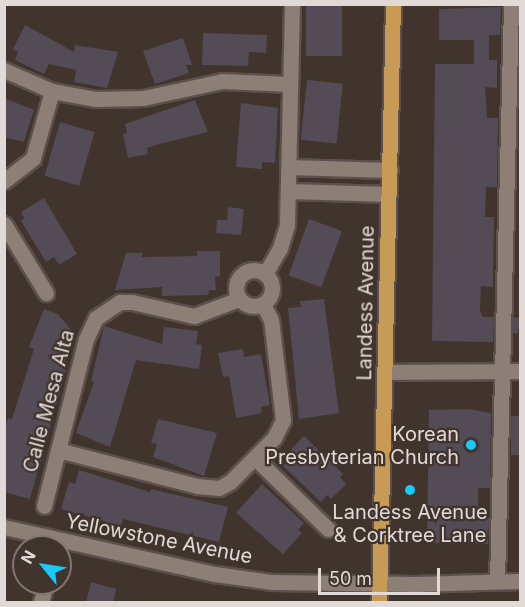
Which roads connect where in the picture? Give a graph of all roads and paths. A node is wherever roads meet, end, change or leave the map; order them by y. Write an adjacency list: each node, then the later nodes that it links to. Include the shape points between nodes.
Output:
1 (292, 4): 5 (street)
2 (393, 4): 8 (main road, Landess Avenue)
3 (511, 4): 18 (street)
4 (4, 70): 6 (street)
5 (290, 84): 6 (street, via 215,82 116,100); 7 (street)
6 (52, 91): 9 (street, via 33,158)
7 (289, 167): 8 (street); 10 (street)
8 (390, 170): 11 (main road, Landess Avenue)
9 (4, 181)
10 (289, 191): 11 (street); 13 (street, via 284,237)
11 (389, 194): 17 (main road, Landess Avenue)
12 (4, 224): 14 (street)
13 (265, 274): 15 (street, via 258,270 241,275 236,291); 16 (street, via 272,290)
14 (46, 293)
15 (239, 299): 16 (street, via 250,306); 20 (street, Calle Mesa Alta, via 194,316 132,302 106,308 86,339)
16 (263, 304): 21 (street, via 272,320 284,420)
17 (386, 372): 18 (street); 29 (main road, Landess Avenue)
18 (501, 372): 19 (street); 27 (street)
19 (520, 372)
20 (58, 450): 21 (street, via 209,488 230,482); 22 (street, Calle Mesa Alta)
21 (255, 458): 24 (street)
22 (44, 506)
23 (4, 527): 25 (street, Yellowstone Avenue)
24 (328, 529)
25 (28, 535)
26 (72, 547): 29 (street, Yellowstone Avenue, via 272,582)
27 (497, 581): 28 (street, Yellowstone Avenue); 29 (street, Yellowstone Avenue)
28 (520, 581)
29 (379, 584): 30 (main road, Landess Avenue)
30 (379, 603)

